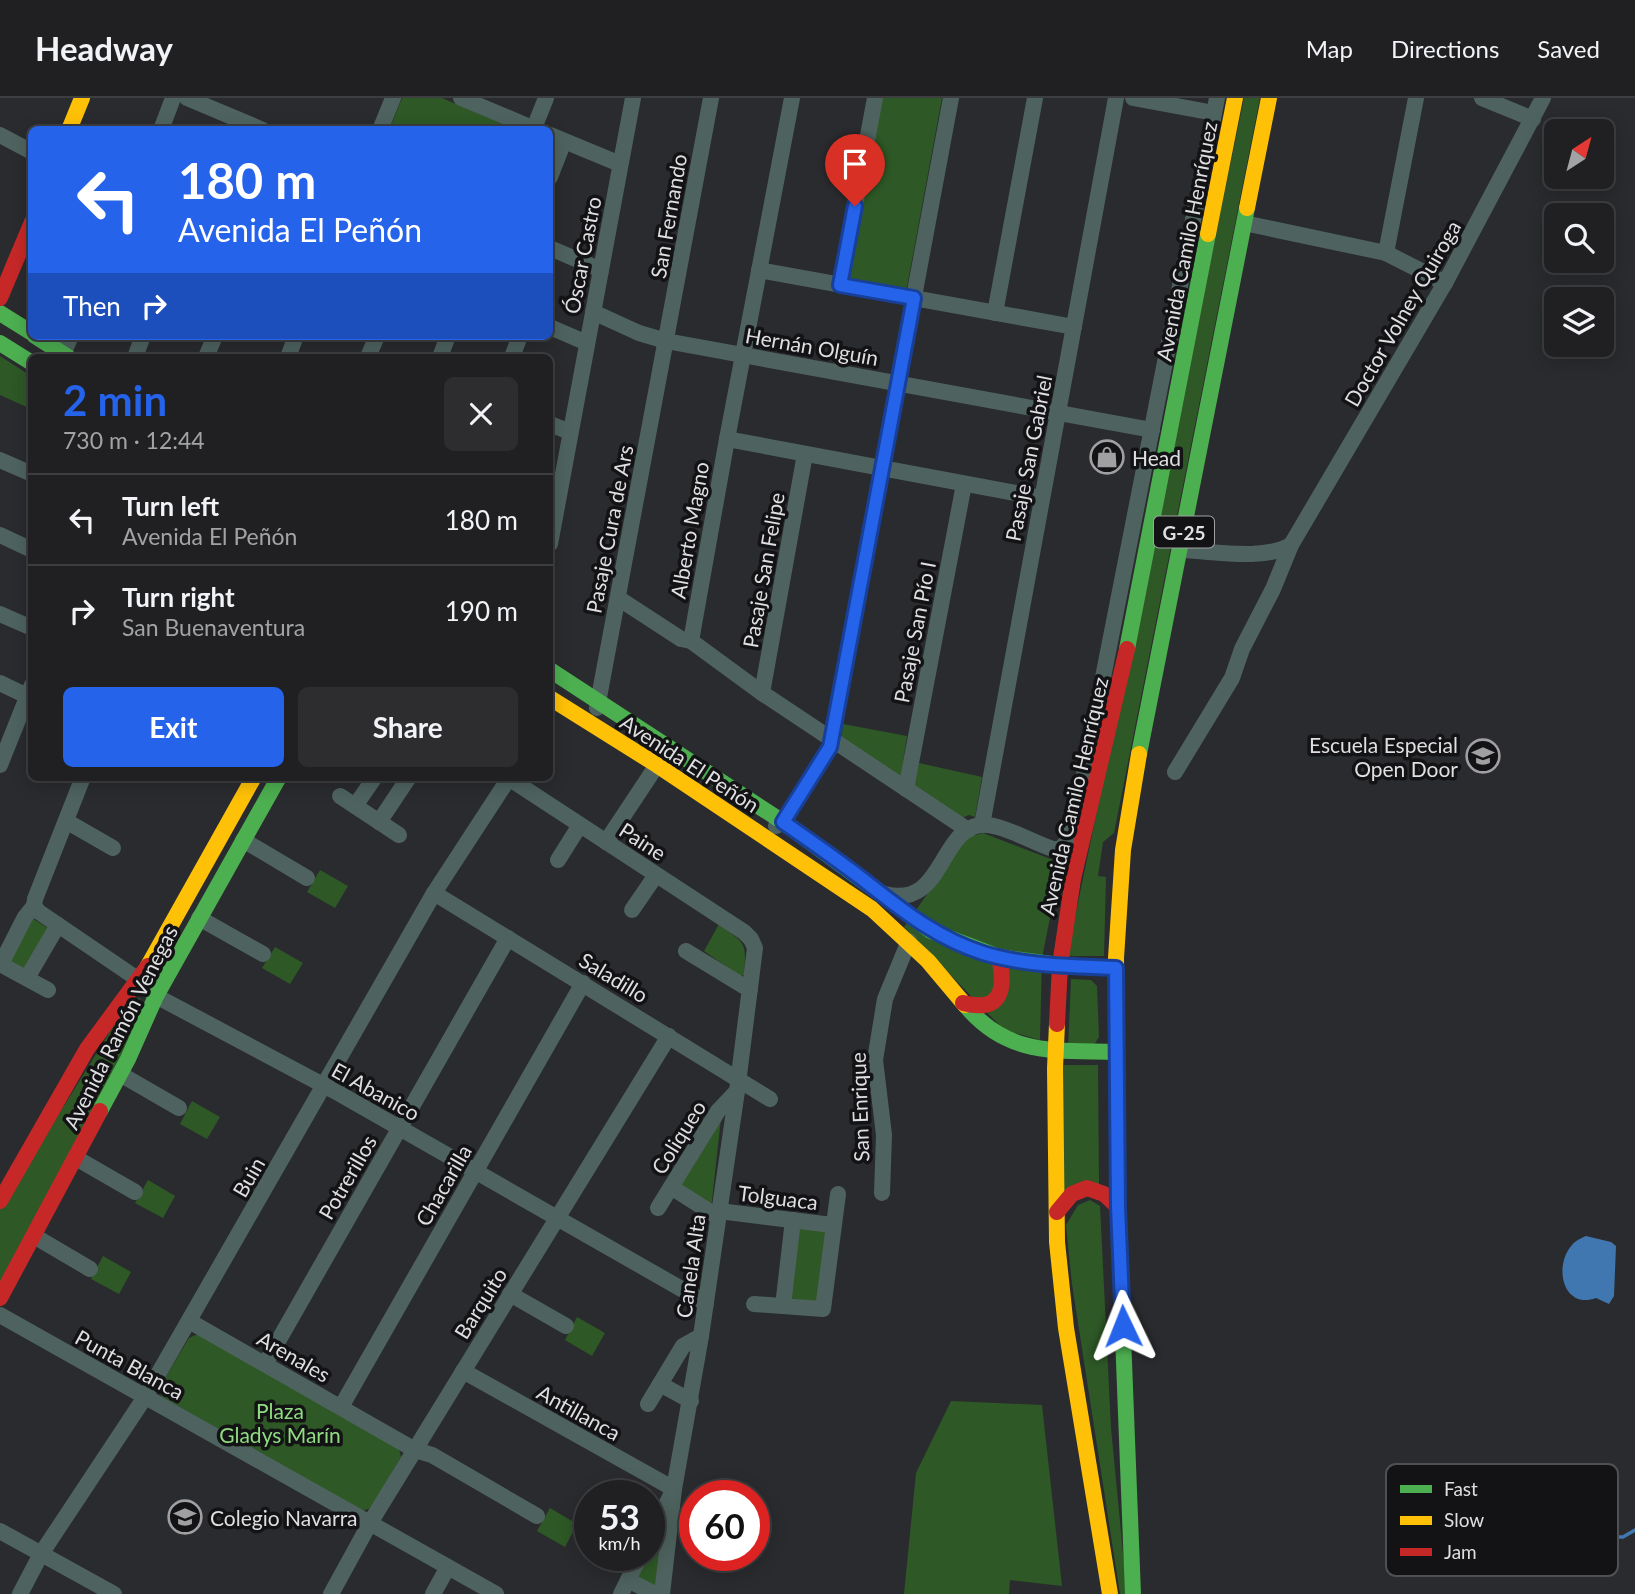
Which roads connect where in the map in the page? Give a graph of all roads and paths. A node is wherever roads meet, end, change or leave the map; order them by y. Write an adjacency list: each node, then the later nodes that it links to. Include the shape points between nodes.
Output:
1 (82, 98): 22 (main road)
2 (173, 98): 23 (street)
3 (187, 98): 24 (street)
4 (391, 98): 25 (street)
5 (546, 98): 27 (street)
6 (632, 98): 31 (street, Óscar Castro)
7 (711, 98): 49 (street, San Fernando)
8 (792, 98): 37 (street, Alberto Magno)
9 (875, 98): 39 (street)
10 (951, 98): 41 (street)
11 (1035, 98): 44 (street)
12 (1116, 98): 45 (street, Pasaje San Gabriel)
13 (1133, 98): 20 (street)
14 (1235, 98): 124 (main road, Avenida Camilo Henríquez / G-25, via 1126,656 1073,879)
15 (1269, 98): 32 (main road, G-25)
16 (1416, 98): 35 (street)
17 (1482, 98): 21 (street)
18 (1544, 98): 21 (street, Doctor Volney Quiroga)
19 (469, 100): 26 (street)
20 (1216, 106): 58 (street, Avenida Camilo Henríquez)
21 (1533, 119): 38 (street, Doctor Volney Quiroga)
22 (71, 126)
23 (162, 126)
24 (254, 126)
25 (381, 126)
26 (530, 126)
27 (546, 126)
28 (0, 135): 30 (street)
29 (553, 136): 31 (street)
30 (28, 150)
31 (620, 164): 36 (street, Óscar Castro)
32 (1244, 223): 35 (street); 71 (main road, G-25)
33 (28, 232): 40 (main road)
34 (553, 249): 36 (street)
35 (1386, 253): 38 (street)
36 (601, 270): 42 (street, Óscar Castro)
37 (759, 270): 39 (street); 53 (street, Alberto Magno)
38 (1445, 283): 69 (street, Doctor Volney Quiroga)
39 (840, 285): 41 (street)
40 (0, 298)
41 (914, 298): 44 (street); 55 (street)
42 (593, 312): 49 (street, Hernán Olguín); 51 (street, Óscar Castro)
43 (0, 313): 47 (main road)
44 (995, 313): 45 (street)
45 (1074, 327): 56 (street, Pasaje San Gabriel)
46 (553, 328): 51 (street)
47 (28, 332)
48 (41, 340): 52 (main road)
49 (666, 341): 53 (street, Hernán Olguín); 72 (street, Pasaje Cura de Ars)
50 (0, 343): 54 (main road)
51 (587, 343): 59 (street, Óscar Castro)
52 (63, 354)
53 (743, 355): 55 (street, Hernán Olguín); 60 (street, Alberto Magno)
54 (28, 360)
55 (899, 384): 56 (street, Hernán Olguín); 63 (street)
56 (1058, 413): 58 (street, Hernán Olguín); 66 (street, Pasaje San Gabriel)
57 (553, 429): 59 (street)
58 (1152, 430): 102 (street, Avenida Camilo Henríquez, via 1067,839 1060,849 1053,849 1003,830)
59 (570, 432): 67 (street, Óscar Castro)
60 (727, 439): 61 (street); 75 (street, Alberto Magno)
61 (805, 454): 63 (street); 79 (street, Pasaje San Felipe)
62 (0, 460): 64 (street)
63 (883, 469): 65 (street); 84 (street)
64 (28, 472)
65 (964, 484): 66 (street); 95 (street, Pasaje San Pío I)
66 (1042, 498): 102 (street, Pasaje San Gabriel)
67 (553, 527)
68 (0, 536): 70 (street)
69 (1291, 545): 71 (street, via 1254,554); 87 (street, Doctor Volney Quiroga, via 1232,678)
70 (28, 548)
71 (1181, 550): 125 (main road, G-25, via 1127,818)
72 (618, 597): 75 (street); 82 (street, Pasaje Cura de Ars)
73 (0, 614): 74 (street)
74 (28, 626)
75 (691, 641): 79 (street)
76 (553, 672): 82 (main road, Avenida El Peñón)
77 (0, 683): 78 (street)
78 (28, 691)
79 (762, 693): 84 (street)
80 (28, 694): 85 (street)
81 (553, 700): 83 (main road, Avenida El Peñón)
82 (598, 700): 83 (street, Pasaje Cura de Ars); 100 (main road, Avenida El Peñón)
83 (593, 725): 86 (main road, Avenida El Peñón)
84 (832, 740): 95 (street); 100 (street)
85 (1, 762)
86 (657, 765): 103 (main road, Avenida El Peñón); 106 (street)
87 (1175, 772)
88 (81, 781): 98 (street)
89 (252, 781): 127 (main road, Avenida Ramón Venegas)
90 (277, 781): 105 (main road, Avenida Ramón Venegas)
91 (372, 781): 97 (street)
92 (406, 781): 99 (street)
93 (506, 781): 111 (street, Buin)
94 (513, 781): 101 (street, Paine)
95 (906, 789): 102 (street)
96 (340, 796): 97 (street)
97 (355, 806): 99 (street)
98 (66, 821): 107 (street); 113 (street)
99 (379, 822): 104 (street)
100 (783, 822): 103 (street, via 770,828); 112 (main road, Avenida El Peñón)
101 (580, 825): 106 (street, Paine); 108 (street)
102 (975, 827): 112 (street, via 918,892 901,897)
103 (751, 828): 118 (main road, Avenida El Peñón, via 852,895)
104 (399, 835)
105 (243, 840): 110 (street); 115 (main road, Avenida Ramón Venegas)
106 (606, 842): 109 (street, Paine)
107 (113, 848)
108 (558, 860)
109 (656, 874): 114 (street); 119 (street, Paine)
110 (307, 878)
111 (434, 893): 117 (street, Saladillo); 138 (street, Buin)
112 (880, 893): 122 (main road, Avenida El Peñón, via 931,931)
113 (34, 906): 116 (street, El Abanico); 123 (street)
114 (632, 910)
115 (199, 918): 121 (street); 131 (main road, Avenida Ramón Venegas)
116 (58, 925): 126 (street); 127 (street, El Abanico)
117 (508, 938): 128 (street, Saladillo); 141 (street, Potrerillos)
118 (909, 941): 132 (main road, Avenida El Peñón); 146 (street, San Enrique, via 885,999 875,1060 884,1135)
119 (754, 943): 130 (street, Canela Alta)
120 (686, 951): 130 (street)
121 (263, 954)
122 (999, 957): 124 (main road, Avenida El Peñón); 132 (main road, via 1003,985 998,997 985,1006)
123 (0, 964): 126 (street)
124 (1060, 965): 125 (main road, Avenida El Peñón); 134 (main road, Avenida Camilo Henríquez / G-25)
125 (1116, 968): 135 (main road, G-25)
126 (27, 978): 129 (street)
127 (139, 980): 131 (street, El Abanico); 148 (main road, Avenida Ramón Venegas, via 74,1070)
128 (583, 983): 133 (street, Saladillo); 143 (street, Chacarilla)
129 (48, 990)
130 (750, 990): 137 (street, Canela Alta)
131 (156, 996): 136 (main road, Avenida Ramón Venegas); 138 (street, El Abanico)
132 (963, 1003): 134 (main road, Avenida El Peñón, via 1001,1037)
133 (669, 1036): 137 (street, Saladillo); 153 (street, Barquito)
134 (1055, 1052): 135 (main road, Avenida El Peñón); 151 (main road, Avenida Camilo Henríquez / G-25)
135 (1116, 1052): 149 (main road, G-25)
136 (120, 1074): 140 (street); 142 (main road, Avenida Ramón Venegas)
137 (738, 1084): 139 (street, Saladillo); 144 (street, Coliqueo); 152 (street, Canela Alta)
138 (324, 1086): 141 (street, El Abanico); 164 (street, Buin)
139 (770, 1099)
140 (180, 1108)
141 (400, 1128): 143 (street, El Abanico); 167 (street, Potrerillos)
142 (76, 1158): 145 (street); 156 (main road, Avenida Ramón Venegas)
143 (475, 1171): 153 (street, El Abanico); 173 (street, Chacarilla)
144 (671, 1187): 150 (street, Coliqueo); 152 (street)
145 (135, 1192)
146 (882, 1193)
147 (838, 1194): 155 (street)
148 (0, 1201)
149 (1118, 1207): 151 (main road, via 1104,1194 1087,1188 1072,1194); 192 (main road, G-25)
150 (658, 1208)
151 (1056, 1212): 191 (main road, Avenida Camilo Henríquez / G-25, via 1066,1328)
152 (719, 1214): 154 (street, Tolguaca); 160 (street, Canela Alta)
153 (557, 1218): 158 (street, Barquito); 160 (street, El Abanico)
154 (793, 1220): 155 (street, Tolguaca); 162 (street)
155 (832, 1225): 162 (street, via 823,1309)
156 (34, 1236): 157 (street); 159 (main road, Avenida Ramón Venegas)
157 (90, 1269)
158 (510, 1294): 165 (street); 168 (street, Barquito)
159 (0, 1298)
160 (706, 1303): 166 (street, Canela Alta)
161 (754, 1304): 162 (street)
162 (783, 1306)
163 (0, 1315): 170 (street, Punta Blanca)
164 (189, 1321): 167 (street, Arenales); 170 (street, Buin)
165 (566, 1326)
166 (701, 1336): 169 (street, via 683,1346); 171 (street, Canela Alta)
167 (265, 1364): 173 (street, Arenales)
168 (463, 1371): 174 (street, Barquito); 175 (street, Antillanca)
169 (660, 1384): 171 (street); 172 (street)
170 (145, 1397): 178 (street, Punta Blanca); 180 (street, Buin)
171 (691, 1401): 175 (street, Canela Alta)
172 (648, 1404)
173 (341, 1407): 174 (street, Arenales)
174 (415, 1450): 177 (street, Arenales, via 432,1455); 178 (street, Barquito)
175 (674, 1489): 176 (street); 190 (street, Canela Alta)
176 (665, 1507)
177 (537, 1516)
178 (370, 1523): 181 (street, Punta Blanca); 186 (street, Barquito)
179 (0, 1531): 180 (street)
180 (41, 1554): 184 (street, Buin); 185 (street)
181 (449, 1567): 187 (street); 188 (street, Punta Blanca)
182 (632, 1571): 183 (street)
183 (624, 1587): 189 (street)
184 (20, 1594)
185 (114, 1594)
186 (331, 1594)
187 (433, 1594)
188 (496, 1594)
189 (655, 1594)
190 (662, 1594)
191 (1111, 1594)
192 (1133, 1594)

